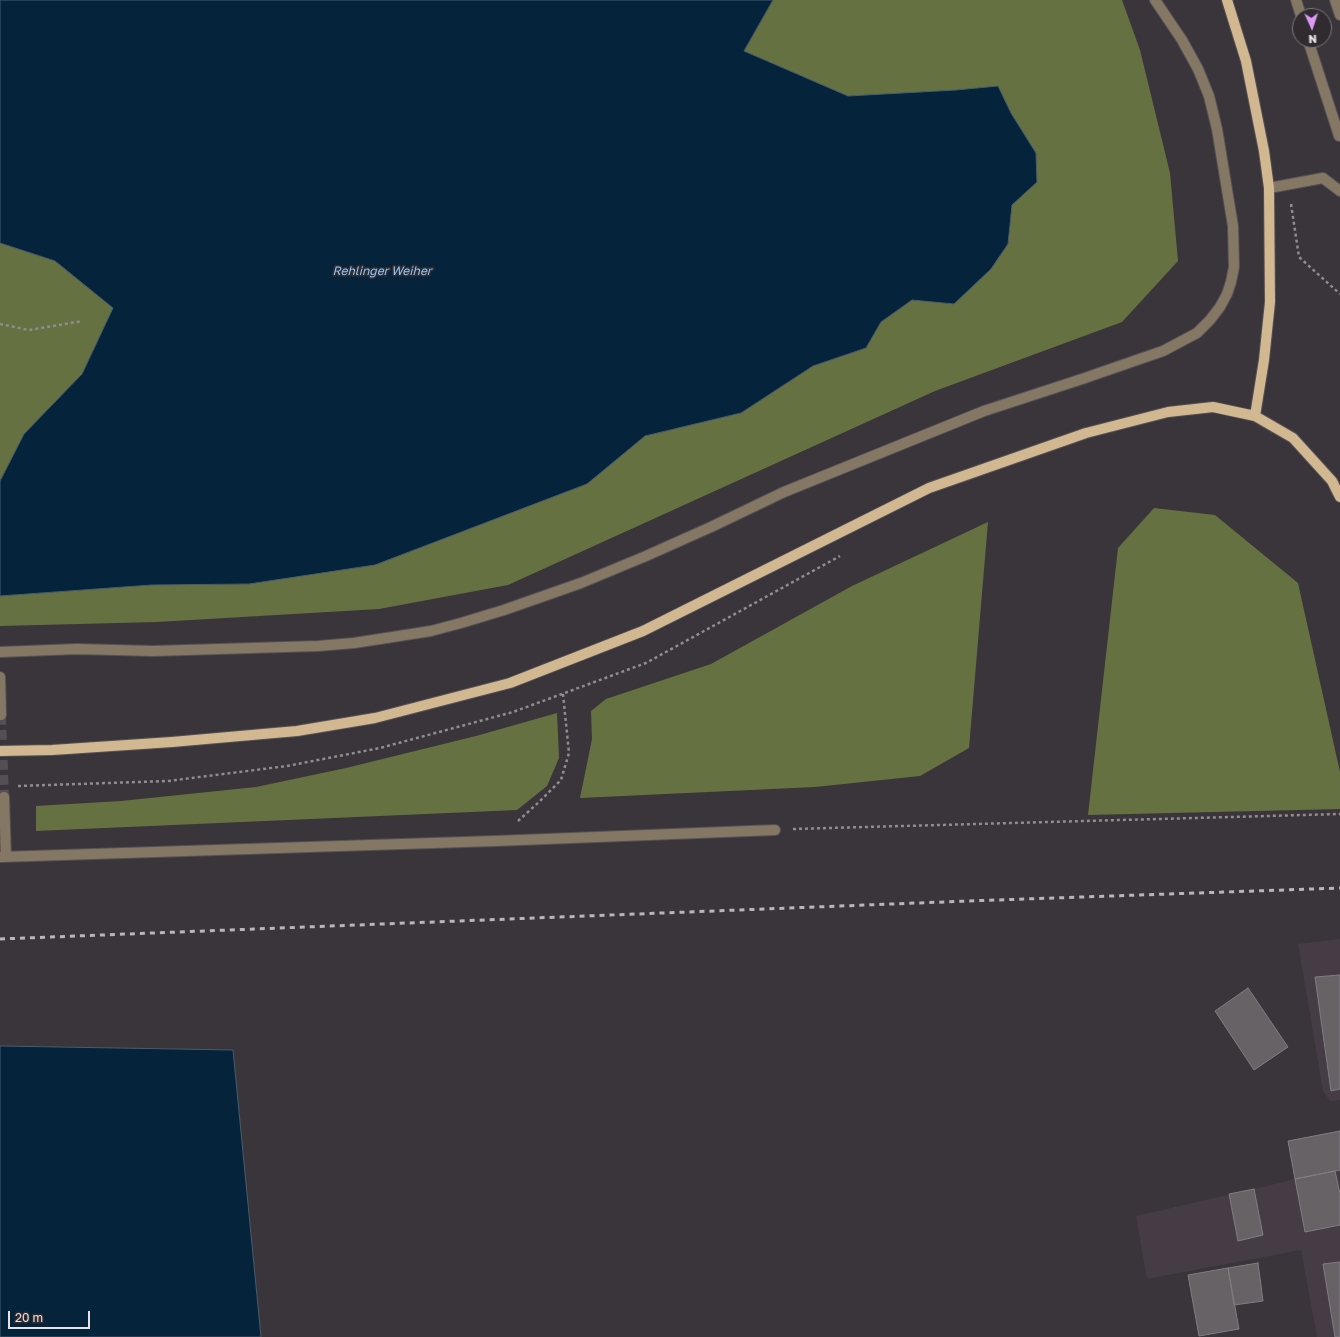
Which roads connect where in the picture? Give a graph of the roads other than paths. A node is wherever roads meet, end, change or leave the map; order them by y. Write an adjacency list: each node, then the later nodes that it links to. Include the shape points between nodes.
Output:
1 (1155, 0): 11 (street, via 1182,40 1209,96 1219,136 1233,226 1234,267 1229,288 1220,307 1197,332 1162,351 984,411 784,492 711,527 581,583 461,623 391,638 318,646)
2 (1227, 0): 7 (main road, via 1246,61)
3 (1335, 0): 4 (street)
4 (1340, 16)
5 (1311, 48): 6 (street)
6 (1340, 135)
7 (1269, 188): 8 (street, via 1323,178); 9 (main road, via 1270,302)
8 (1340, 191)
9 (1255, 416): 10 (main road, via 1292,438 1332,481); 14 (main road, via 1213,407 1168,412 1086,433 929,488 643,631 510,683 376,718 297,731 172,742)
10 (1340, 497)
11 (0, 652)
12 (0, 676): 13 (street)
13 (1, 715)
14 (0, 751)
15 (4, 797): 17 (street)
16 (775, 830): 17 (street)
17 (3, 857)

